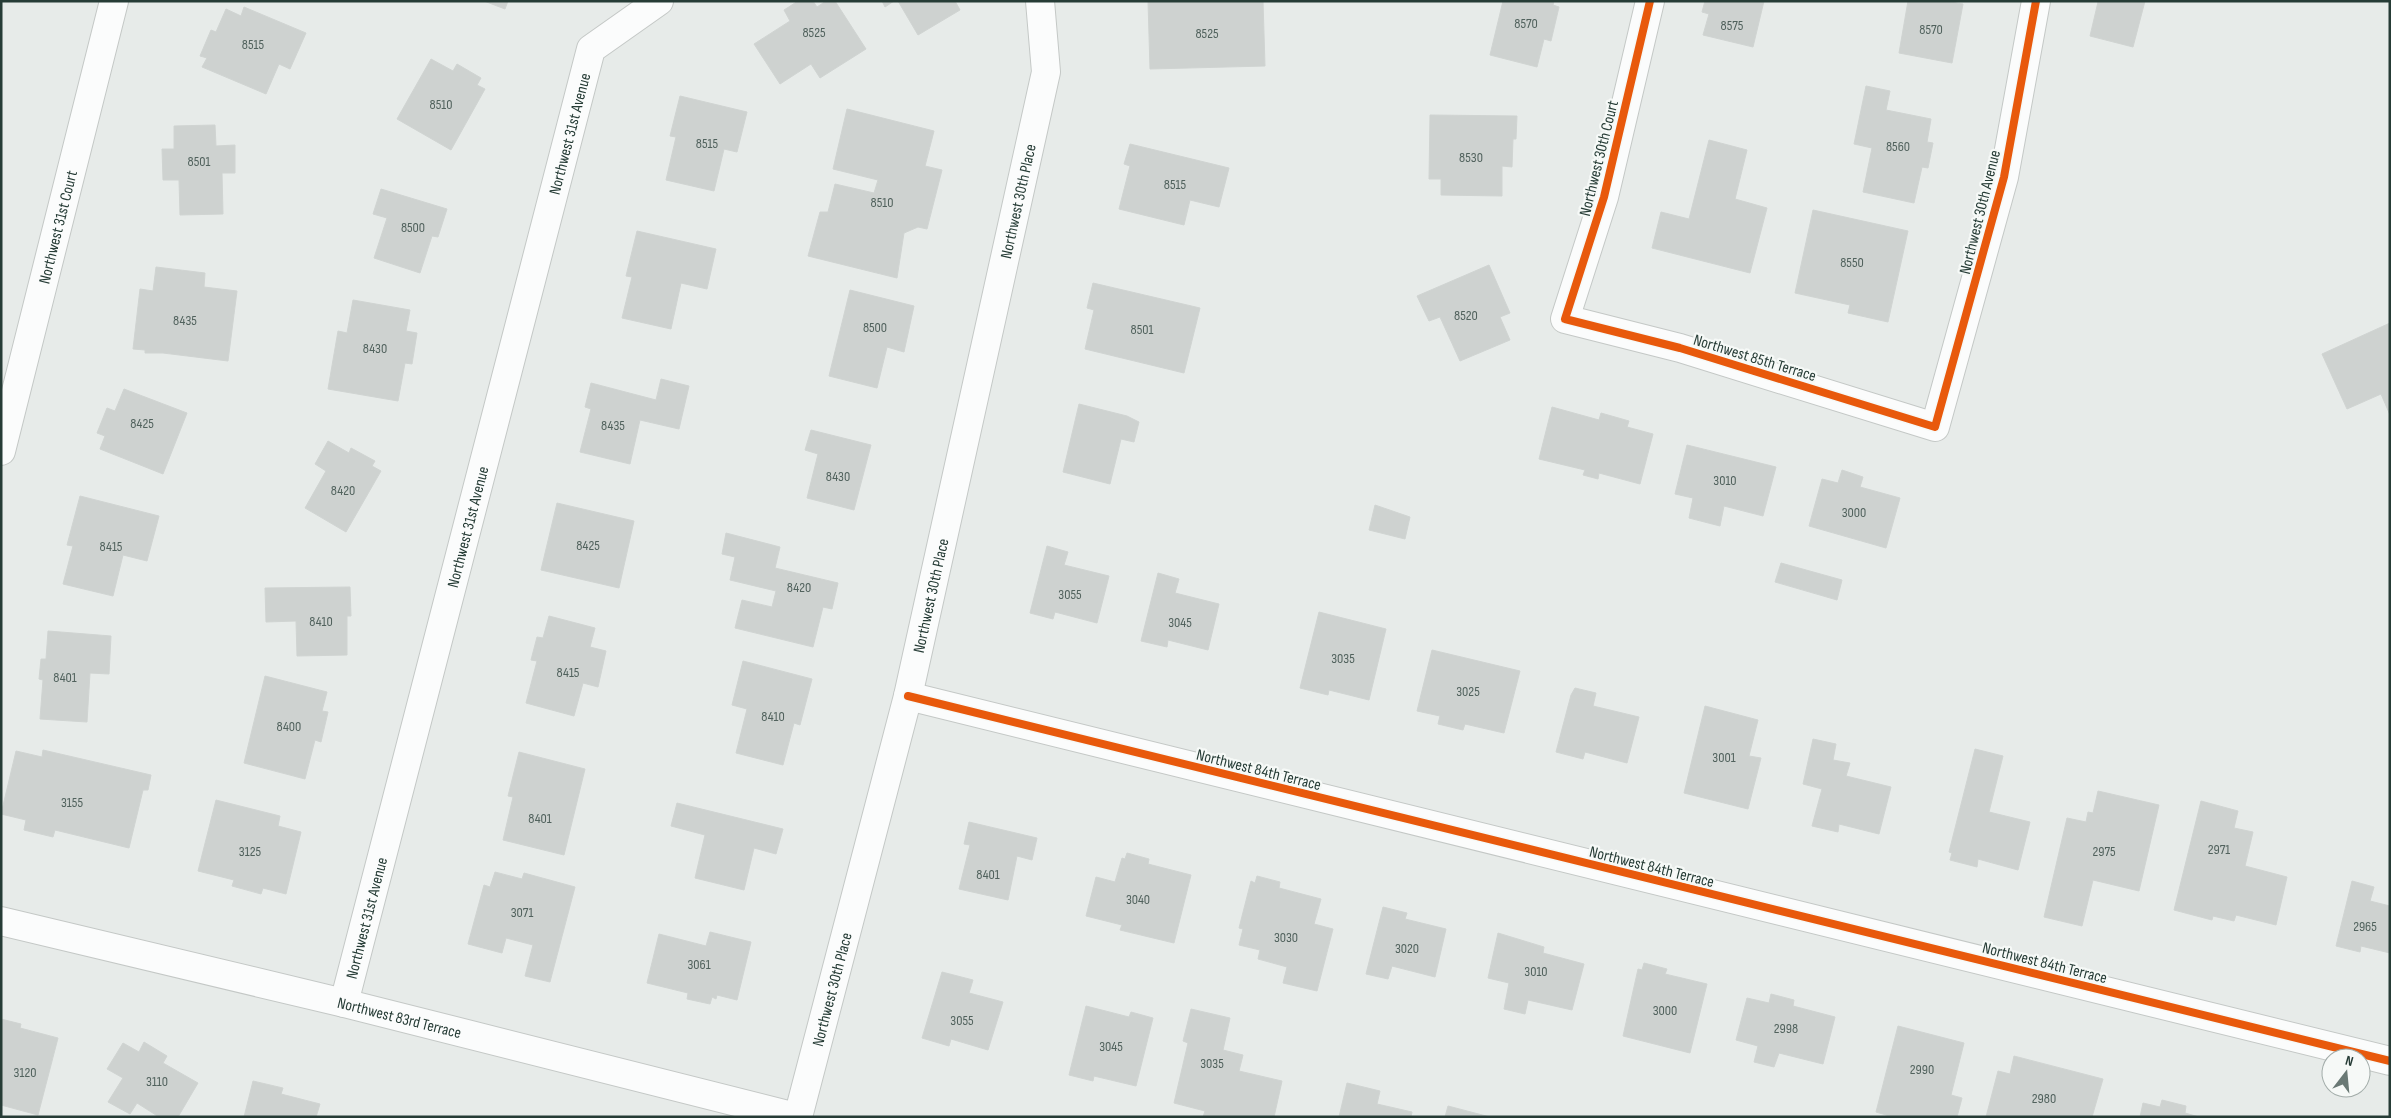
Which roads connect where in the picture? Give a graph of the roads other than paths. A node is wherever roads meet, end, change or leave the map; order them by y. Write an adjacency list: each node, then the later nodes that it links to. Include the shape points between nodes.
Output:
1 (114, 1): 8 (street, Northwest 31st Court)
2 (659, 1): 11 (street, Northwest 31st Avenue, via 591,49)
3 (1040, 1): 9 (street, Northwest 30th Place, via 1046,72)
4 (1650, 1): 6 (street, Northwest 30th Court, via 1604,197)
5 (2036, 1): 7 (street, Northwest 30th Avenue, via 2004,177)
6 (1565, 319): 7 (street, Northwest 85th Terrace, via 1680,348)
7 (1935, 427)
8 (1, 451)
9 (908, 696): 12 (street, Northwest 84th Terrace); 13 (street, Northwest 30th Place)
10 (1, 921): 11 (street, Northwest 83rd Terrace)
11 (344, 1004): 13 (street, Northwest 83rd Terrace)
12 (2390, 1062)
13 (797, 1117)

